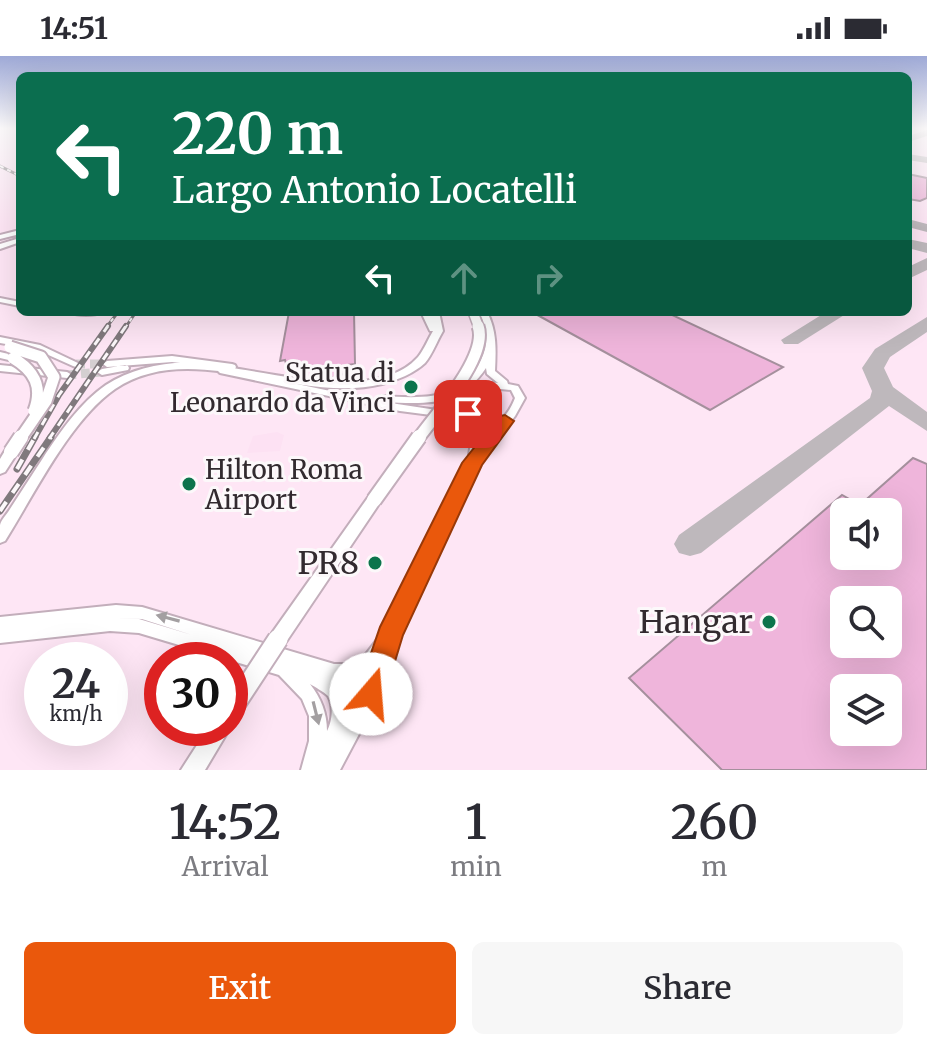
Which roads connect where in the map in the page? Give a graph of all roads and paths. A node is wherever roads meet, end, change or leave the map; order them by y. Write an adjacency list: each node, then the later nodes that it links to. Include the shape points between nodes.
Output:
1 (427, 316): 6 (street, via 433,328)
2 (435, 316): 6 (main road, via 438,331)
3 (474, 316): 32 (main road, bridge, via 481,338 473,363)
4 (485, 316): 9 (street, via 492,345)
5 (2, 347): 7 (street, via 37,347); 20 (main road, bridge, via 26,366 39,389 38,402)
6 (427, 353): 16 (main road, via 410,368 380,381)
7 (76, 364)
8 (213, 364): 12 (street, via 165,360); 14 (street); 16 (street)
9 (489, 364): 15 (street, via 492,375); 16 (street, via 467,389 440,399 380,399)
10 (177, 366): 14 (main road); 16 (street); 21 (main road, via 142,374 96,397)
11 (0, 368): 13 (street)
12 (104, 368)
13 (67, 375)
14 (259, 375): 16 (main road)
15 (509, 385): 17 (street, via 495,384 477,393 468,410); 18 (street, via 520,398)
16 (322, 388): 17 (street)
17 (473, 421): 18 (street, via 493,426); 19 (street, via 478,436)
18 (505, 421): 19 (street)
19 (473, 463): 26 (street)
20 (0, 469)
21 (36, 483): 22 (main road); 23 (main road)
22 (0, 537)
23 (0, 550)
24 (91, 620): 25 (street); 27 (street); 28 (street)
25 (0, 623)
26 (389, 635): 30 (street, via 371,662); 31 (street)
27 (0, 636)
28 (202, 636): 29 (street); 30 (street, via 334,671)
29 (281, 668): 33 (street, via 316,678); 37 (street, one-way to 37, via 311,695 318,713 319,745)
30 (353, 671): 31 (street, via 367,674); 33 (street, via 339,680)
31 (373, 684): 34 (street)
32 (248, 685)
33 (337, 698): 34 (street, via 351,708); 38 (street, via 340,722)
34 (364, 703): 39 (street)
35 (208, 746): 36 (main road)
36 (192, 770)
37 (310, 770)
38 (319, 770)
39 (330, 770)

